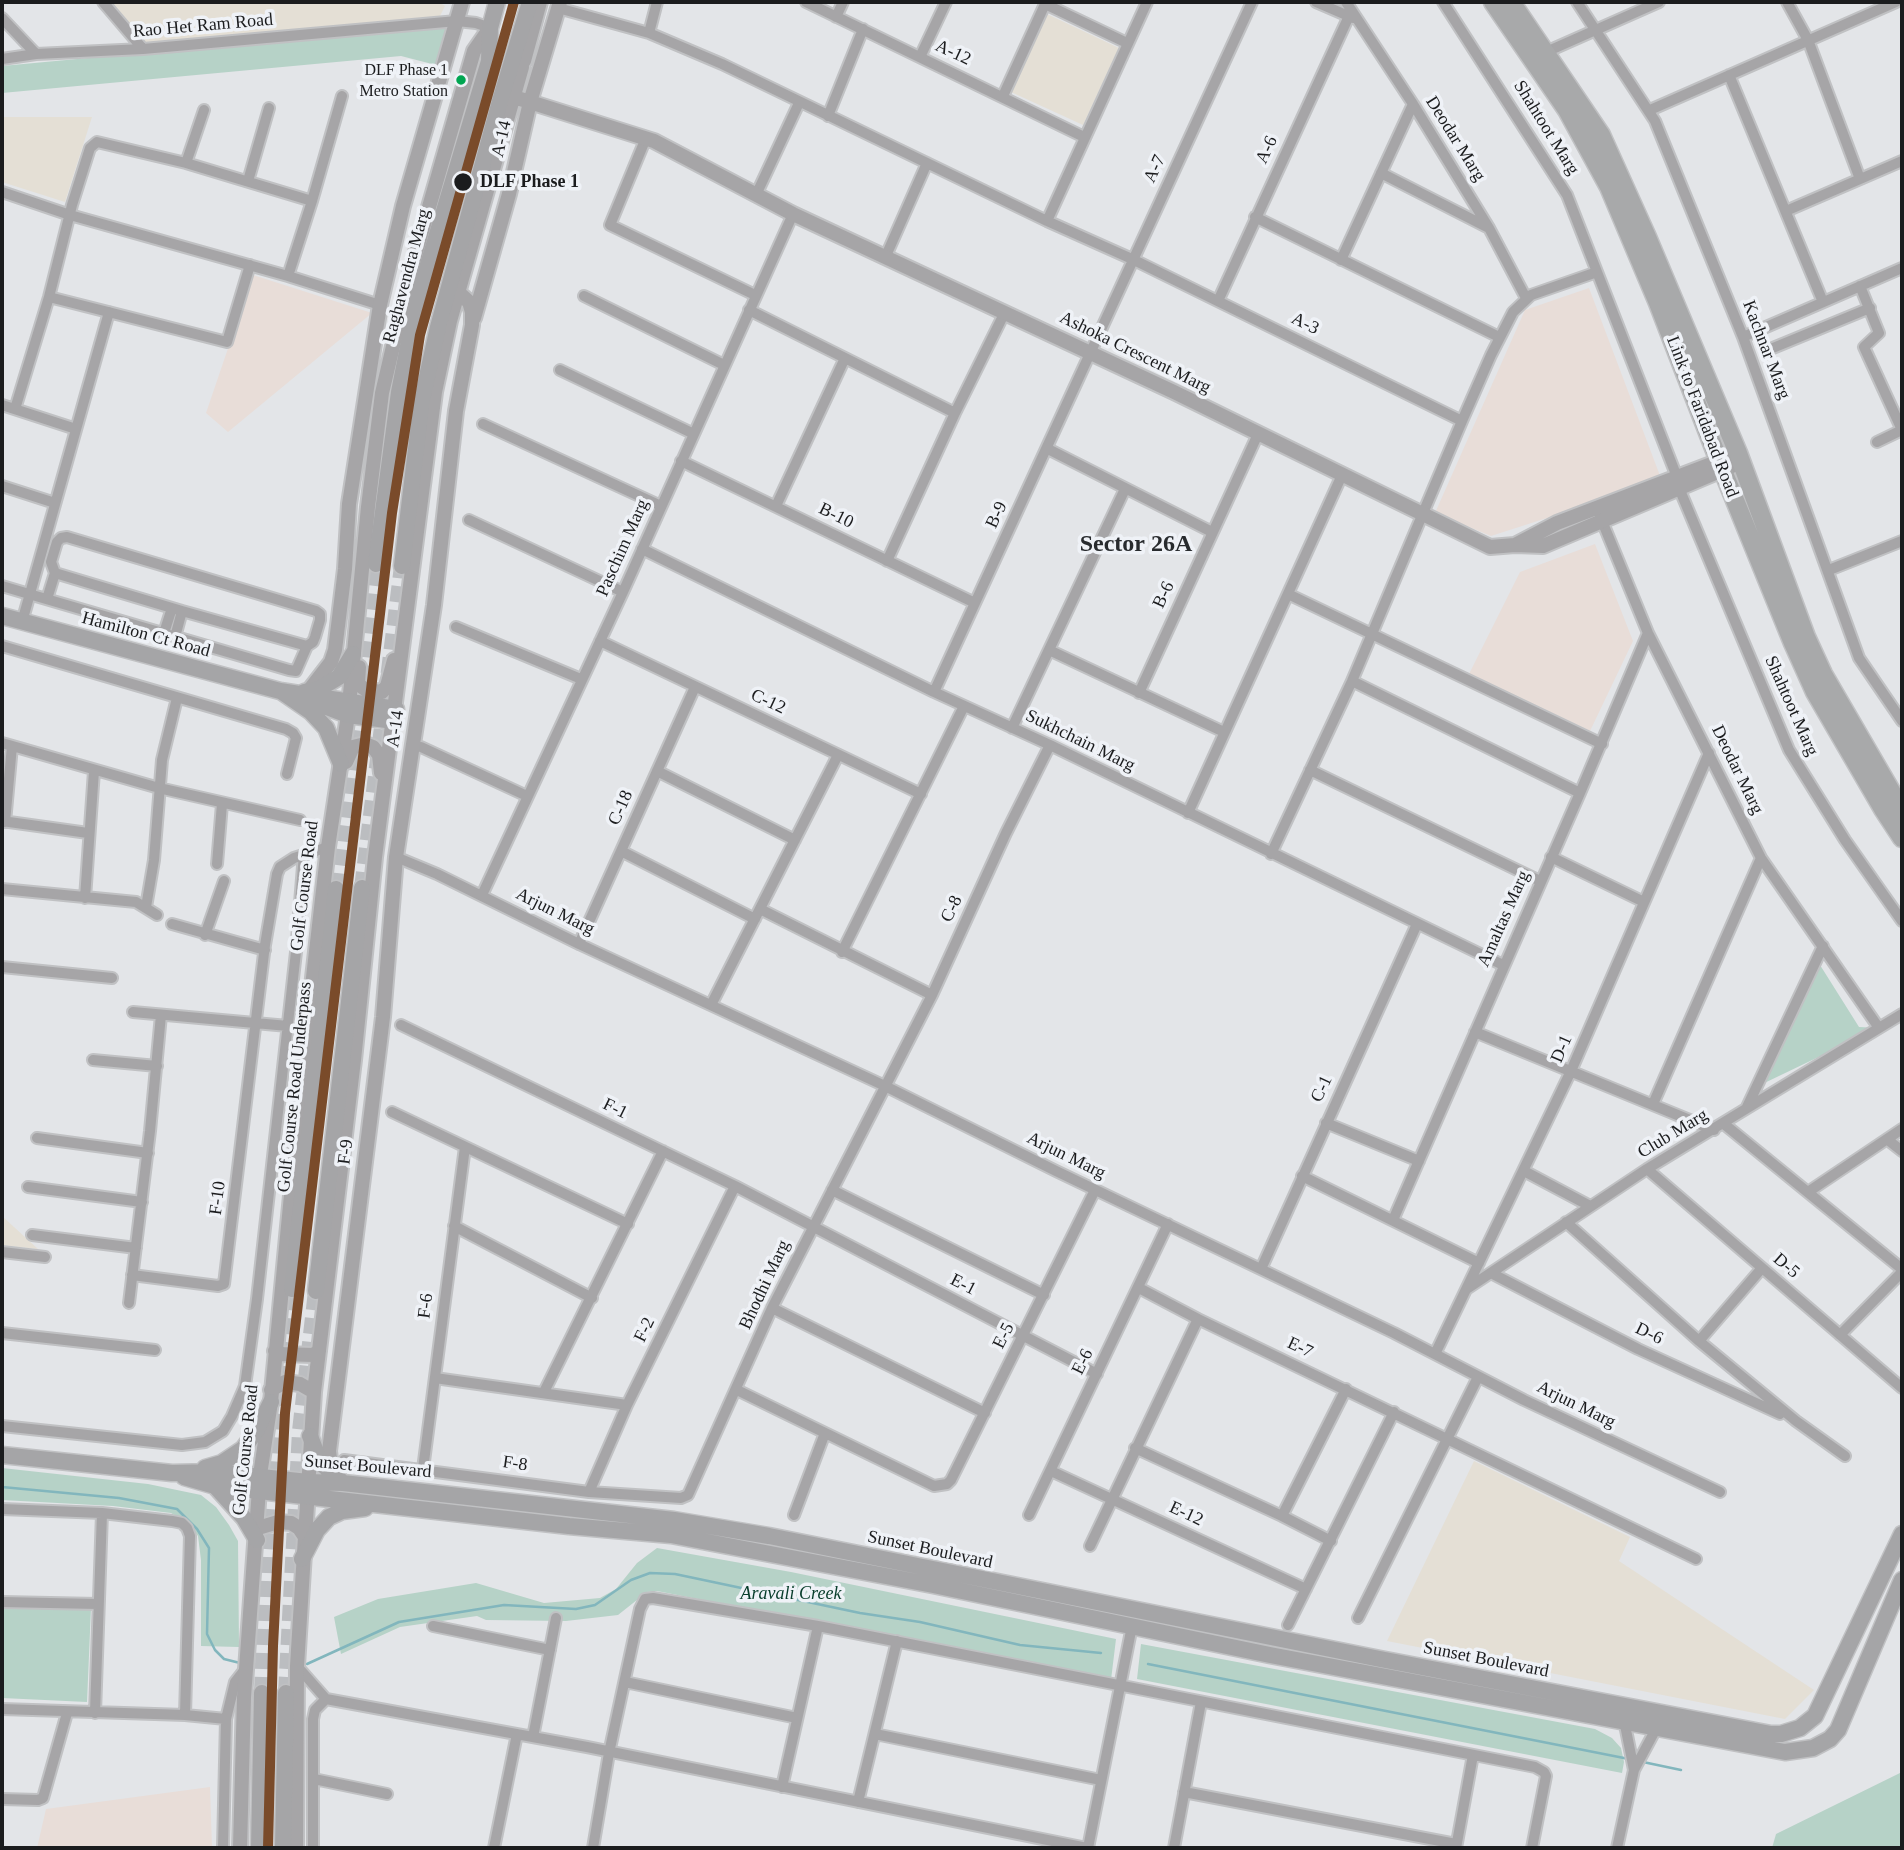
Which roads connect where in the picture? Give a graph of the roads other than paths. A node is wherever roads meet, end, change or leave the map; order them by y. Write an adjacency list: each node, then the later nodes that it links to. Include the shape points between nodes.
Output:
1 (103, 2): 34 (street)
2 (462, 2): 26 (street)
3 (498, 2): 27 (main road, Raghavendra Marg)
4 (530, 2): 31 (main road)
5 (540, 2): 39 (street)
6 (657, 2): 30 (street)
7 (806, 2): 23 (street, A-12)
8 (843, 2): 23 (street)
9 (946, 2): 37 (street)
10 (1147, 2): 33 (street)
11 (1252, 2): 69 (street, A-7)
12 (1316, 2): 25 (street)
13 (1346, 2): 25 (street, Deodar Marg)
14 (1443, 2): 74 (street, Shahtoot Marg, via 1556,174)
15 (1493, 2): 109 (main road, Link to Faridabad Road, via 1567,110 1609,187)
16 (1511, 2): 35 (main road, Link to Faridabad Road)
17 (1577, 2): 29 (street, Kachnar Marg)
18 (1659, 2): 29 (street)
19 (1787, 2): 32 (street)
20 (1896, 2): 32 (street)
21 (1045, 3): 33 (street); 42 (street)
22 (559, 5): 30 (street, A-3); 44 (street, A-14)
23 (836, 17): 28 (street, A-12)
24 (2, 18): 36 (street)
25 (1354, 18): 46 (street, Deodar Marg); 65 (street, A-6)
26 (457, 21): 27 (street, Rao Het Ram Road); 34 (street, Rao Het Ram Road); 83 (street, via 403,206)
27 (490, 28): 118 (street, Golf Course Road, via 474,51 412,266 383,393); 126 (main road, Raghavendra Marg, via 489,61 417,301 399,392)
28 (863, 29): 37 (street, A-12); 50 (street)
29 (1597, 30): 35 (street); 49 (street, Kachnar Marg)
30 (649, 33): 45 (street, A-3)
31 (518, 40): 39 (street); 127 (main road, via 422,399)
32 (1808, 40): 40 (street); 57 (street)
33 (1127, 43): 51 (street)
34 (143, 50): 36 (street, Rao Het Ram Road)
35 (1546, 52): 107 (main road, Link to Faridabad Road, via 1601,135)
36 (36, 54): 38 (street, Rao Het Ram Road)
37 (920, 57): 42 (street, A-12)
38 (2, 59)
39 (522, 67): 43 (street)
40 (1729, 75): 49 (street); 62 (street)
41 (342, 96): 61 (street)
42 (1003, 96): 51 (street, A-12)
43 (514, 97): 44 (street, Ashoka Crescent Marg); 76 (street)
44 (530, 102): 52 (street, Ashoka Crescent Marg); 88 (street, A-14)
45 (799, 103): 50 (street, A-3); 60 (street)
46 (1413, 104): 56 (street); 67 (street, Deodar Marg)
47 (269, 108): 58 (street)
48 (204, 110): 54 (street)
49 (1650, 110): 90 (street, Kachnar Marg)
50 (828, 116): 55 (street, A-3)
51 (1084, 137): 66 (street)
52 (646, 138): 60 (street, Ashoka Crescent Marg); 77 (street, via 610,225)
53 (1902, 161): 57 (street)
54 (186, 163): 58 (street); 64 (street, via 97,142 90,148)
55 (927, 163): 66 (street, A-3); 68 (street)
56 (1381, 173): 67 (street); 70 (street)
57 (1860, 179): 62 (street)
58 (248, 181): 61 (street)
59 (2, 192): 64 (street)
60 (756, 195): 63 (street, Ashoka Crescent Marg)
61 (312, 201): 73 (street)
62 (1786, 211): 82 (street)
63 (793, 214): 68 (street, Ashoka Crescent Marg); 77 (street, Paschim Marg)
64 (70, 215): 71 (street); 79 (street)
65 (1255, 218): 70 (street); 81 (street, A-6)
66 (1047, 221): 69 (street, A-3)
67 (1489, 228): 80 (street, Deodar Marg)
68 (885, 258): 87 (street, Ashoka Crescent Marg)
69 (1132, 259): 81 (street, A-3); 92 (street, A-7)
70 (1341, 260): 89 (street)
71 (250, 265): 73 (street); 86 (street, via 227,342)
72 (1902, 268): 75 (street)
73 (288, 276): 83 (street)
74 (1599, 278): 80 (street); 111 (street, Shahtoot Marg)
75 (1860, 286): 82 (street); 84 (street)
76 (458, 292): 88 (street, via 469,302); 144 (street, via 435,391)
77 (755, 295): 85 (street, Paschim Marg)
78 (584, 296): 94 (street)
79 (49, 297): 86 (street); 97 (street)
80 (1526, 298): 89 (street)
81 (1218, 301): 99 (street, A-3)
82 (1823, 302): 90 (street)
83 (380, 305): 115 (street)
84 (1870, 308): 91 (street); 102 (street, via 1879,333 1864,346)
85 (749, 310): 93 (street); 94 (street, Paschim Marg)
86 (109, 312): 101 (street)
87 (1005, 312): 92 (street, Ashoka Crescent Marg); 98 (street)
88 (472, 325): 188 (street, A-14, via 456,411)
89 (1499, 337): 99 (street)
90 (1743, 337): 128 (street, Kachnar Marg)
91 (1768, 349)
92 (1092, 353): 104 (street, Ashoka Crescent Marg); 106 (street, B-9)
93 (845, 358): 98 (street); 117 (street)
94 (724, 365): 103 (street, Paschim Marg)
95 (560, 370): 103 (street)
96 (2, 405): 97 (street)
97 (15, 409): 101 (street)
98 (955, 413): 125 (street)
99 (1462, 421): 120 (street)
100 (482, 424): 116 (street)
101 (76, 429): 114 (street)
102 (1902, 430): 105 (street)
103 (694, 434): 108 (street, Paschim Marg)
104 (1258, 434): 110 (street, Ashoka Crescent Marg); 122 (street, B-6)
105 (1877, 442)
106 (1048, 449): 113 (street); 135 (street, B-9)
107 (1740, 458): 109 (street, Ashoka Crescent Marg); 181 (main road, Link to Faridabad Road, via 1817,662)
108 (681, 461): 116 (street, Paschim Marg); 117 (street, B-10)
109 (1721, 466): 111 (street, Ashoka Crescent Marg); 187 (main road, Link to Faridabad Road, via 1815,692)
110 (1342, 475): 120 (street, Ashoka Crescent Marg); 133 (street)
111 (1678, 483): 119 (street, Ashoka Crescent Marg); 211 (street, Shahtoot Marg, via 1789,750)
112 (2, 486): 114 (street)
113 (1125, 489): 122 (street); 148 (street)
114 (55, 503): 132 (street)
115 (349, 504): 118 (street); 154 (street, via 335,650)
116 (661, 506): 124 (street, Paschim Marg)
117 (776, 506): 125 (street, B-10)
118 (368, 507): 140 (street, Golf Course Road)
119 (1599, 514): 120 (street, Ashoka Crescent Marg, via 1543,546 1490,547); 141 (street, Deodar Marg)
120 (1423, 515): 142 (street)
121 (469, 520): 131 (street)
122 (1212, 532): 156 (street, B-6)
123 (1902, 541): 128 (street)
124 (642, 549): 131 (street, Paschim Marg); 155 (street, Sukhchain Marg)
125 (887, 561): 135 (street, B-10)
126 (376, 564)
127 (402, 566)
128 (1829, 570): 161 (street, Kachnar Marg, via 1859,658)
129 (55, 573): 134 (street); 136 (street); 147 (street, via 51,562 57,542 67,537 316,611 320,620 313,642)
130 (2, 586): 132 (street)
131 (623, 592): 145 (street, Paschim Marg)
132 (29, 594): 134 (street); 138 (street)
133 (1289, 594): 142 (street); 163 (street)
134 (47, 599): 143 (street)
135 (975, 603): 155 (street, B-9)
136 (177, 609): 143 (street); 147 (street)
137 (2, 616): 138 (main road, Hamilton Ct Road)
138 (22, 622): 153 (main road, Hamilton Ct Road)
139 (456, 627): 150 (street)
140 (355, 630): 144 (street, via 361,647 358,684 376,692 387,686); 149 (street, Golf Course Road)
141 (1648, 633): 164 (street, Amaltas Marg); 168 (street, Deodar Marg)
142 (1373, 634): 151 (street); 164 (street)
143 (170, 635): 147 (street, via 296,671)
144 (404, 637): 160 (street)
145 (600, 641): 150 (street, Paschim Marg); 152 (street, C-12)
146 (2, 646): 157 (street)
147 (307, 646)
148 (1049, 650): 156 (street); 162 (street)
149 (353, 654): 154 (main road, via 339,677); 159 (street, Golf Course Road)
150 (581, 679): 179 (street, Paschim Marg)
151 (1352, 681): 170 (street); 177 (street)
152 (695, 687): 169 (street, C-12); 173 (street, C-18)
153 (280, 691): 154 (main road); 159 (main road, Hamilton Ct Road); 172 (main road, via 326,728)
154 (307, 692)
155 (934, 692): 158 (street, Sukhchain Marg)
156 (1139, 693): 163 (street)
157 (177, 698): 174 (street, via 293,733 296,738); 176 (street)
158 (964, 706): 162 (street, Sukhchain Marg); 178 (street)
159 (348, 709): 160 (main road, Hamilton Ct Road); 172 (street, Golf Course Road)
160 (395, 715): 175 (street)
161 (1902, 720)
162 (1012, 728): 166 (street, Sukhchain Marg)
163 (1224, 732): 183 (street)
164 (1602, 744): 177 (street, Amaltas Marg)
165 (7, 745): 171 (street); 185 (street)
166 (1050, 745): 183 (street, Sukhchain Marg); 222 (street, C-8)
167 (421, 747): 179 (street)
168 (1709, 753): 196 (street, Deodar Marg); 206 (street, D-1)
169 (838, 755): 178 (street, C-12); 189 (street)
170 (1310, 770): 193 (street); 199 (street)
171 (94, 771): 176 (street); 186 (street)
172 (340, 771): 175 (street, via 349,750 365,744 379,755); 190 (street, Golf Course Road)
173 (657, 771): 189 (street); 191 (street, C-18)
174 (287, 774)
175 (385, 785): 180 (street)
176 (159, 788): 182 (street); 207 (street, via 155,860)
177 (1580, 793): 195 (street, Amaltas Marg)
178 (921, 794): 218 (street)
179 (527, 796): 204 (street, Paschim Marg)
180 (383, 801): 188 (street); 208 (street)
181 (1900, 802)
182 (222, 804): 184 (street); 197 (street)
183 (1188, 813): 193 (street, Sukhchain Marg)
184 (300, 820)
185 (3, 821): 186 (street)
186 (88, 833): 205 (street)
187 (1902, 838)
188 (398, 840): 194 (street, A-14)
189 (795, 840): 209 (street)
190 (328, 847): 192 (street); 260 (street, Golf Course Road)
191 (621, 851): 209 (street); 215 (street, C-18)
192 (304, 854): 217 (street, via 285,862 277,874); 229 (street)
193 (1271, 854): 213 (street, Sukhchain Marg)
194 (396, 857): 200 (street, F-9); 204 (street, Arjun Marg)
195 (1550, 857): 199 (street, Amaltas Marg); 206 (street)
196 (1761, 858): 216 (street, Deodar Marg); 236 (street)
197 (218, 864)
198 (224, 881): 214 (street)
199 (1540, 881): 219 (street, Amaltas Marg)
200 (393, 885): 208 (street); 318 (street, F-9, via 383,1017 329,1451)
201 (336, 888): 278 (main road, Golf Course Road Underpass)
202 (362, 888): 280 (main road)
203 (2, 889): 205 (street)
204 (482, 895): 215 (street, Arjun Marg)
205 (85, 898): 207 (street)
206 (1644, 902): 234 (street, D-1)
207 (146, 907): 210 (street)
208 (370, 910): 292 (street)
209 (757, 914): 218 (street); 223 (street)
210 (157, 915)
211 (1902, 921)
212 (172, 924): 214 (street)
213 (1417, 924): 219 (street, Sukhchain Marg); 239 (street, C-1)
214 (205, 935): 217 (street)
215 (579, 944): 223 (street, Arjun Marg)
216 (1823, 946): 230 (street, Deodar Marg); 237 (street)
217 (265, 950): 227 (street)
218 (842, 952): 222 (street)
219 (1503, 965): 231 (street, Amaltas Marg)
220 (2, 967): 221 (street)
221 (112, 978)
222 (932, 995): 235 (street, C-8)
223 (711, 1005): 235 (street, Arjun Marg)
224 (133, 1012): 226 (street)
225 (1902, 1014): 230 (street, Club Marg)
226 (161, 1015): 227 (street); 233 (street)
227 (257, 1023): 229 (street); 276 (street, F-10, via 224,1283 218,1286)
228 (401, 1025): 245 (street, F-1)
229 (288, 1027): 258 (street)
230 (1879, 1028): 237 (street, Club Marg)
231 (1475, 1032): 234 (street); 248 (street, Amaltas Marg)
232 (93, 1060): 233 (street)
233 (157, 1066): 247 (street)
234 (1571, 1071): 236 (street); 250 (street, D-1)
235 (885, 1086): 254 (street, Bhodhi Marg); 255 (street, Arjun Marg)
236 (1653, 1104): 240 (street)
237 (1747, 1107): 240 (street, Club Marg)
238 (391, 1112): 244 (street)
239 (1326, 1123): 248 (street); 251 (street, C-1)
240 (1719, 1127): 249 (street, Club Marg); 256 (street)
241 (1902, 1129): 243 (street)
242 (37, 1138): 247 (street)
243 (1888, 1140): 246 (street); 256 (street)
244 (464, 1147): 263 (street); 265 (street, F-6)
245 (663, 1151): 253 (street, F-1); 263 (street)
246 (1902, 1151)
247 (148, 1153): 257 (street)
248 (1419, 1161): 261 (street, Amaltas Marg)
249 (1647, 1169): 259 (street, Club Marg); 272 (street, D-5)
250 (1524, 1171): 259 (street); 271 (street, D-1)
251 (1302, 1176): 261 (street); 273 (street, C-1)
252 (28, 1186): 257 (street)
253 (735, 1186): 266 (street, F-1); 303 (street, F-2)
254 (832, 1190): 266 (street, Bhodhi Marg); 281 (street)
255 (1096, 1190): 264 (street, Arjun Marg); 281 (street, E-5)
256 (1808, 1192): 274 (street)
257 (142, 1202): 268 (street)
258 (268, 1206): 260 (street); 307 (street, via 245,1386 223,1431 205,1442 182,1446)
259 (1590, 1206): 262 (street, Club Marg)
260 (289, 1209): 291 (street, Golf Course Road)
261 (1393, 1220): 271 (street)
262 (1566, 1222): 275 (street, Club Marg); 289 (street, D-6)
263 (628, 1224): 282 (street)
264 (1168, 1224): 273 (street, Arjun Marg); 277 (street, E-6)
265 (454, 1227): 282 (street); 296 (street, F-6)
266 (811, 1228): 284 (street, Bhodhi Marg); 288 (street, E-1)
267 (32, 1235): 268 (street)
268 (136, 1248): 276 (street)
269 (2, 1252): 270 (street)
270 (46, 1257)
271 (1479, 1263): 279 (street, D-1)
272 (1762, 1268): 287 (street, D-5); 289 (street)
273 (1261, 1269): 293 (street, Arjun Marg)
274 (1902, 1270): 287 (street)
275 (1491, 1273): 279 (street, Club Marg); 306 (street, D-6, via 1638,1349)
276 (132, 1275): 283 (street)
277 (1139, 1288): 285 (street, E-7); 294 (street, E-6)
278 (292, 1289)
279 (1465, 1290): 293 (street, D-1)
280 (316, 1291)
281 (1044, 1295): 288 (street, E-5)
282 (592, 1298): 301 (street)
283 (129, 1303)
284 (772, 1308): 299 (street, Bhodhi Marg); 305 (street)
285 (1198, 1319): 298 (street, E-7); 311 (street)
286 (2, 1333): 290 (street)
287 (1840, 1335): 297 (street, D-5)
288 (1024, 1336): 294 (street, E-1); 305 (street, E-5)
289 (1699, 1341): 306 (street, D-6)
290 (155, 1350)
291 (275, 1350): 292 (street, via 313,1355); 302 (street, Golf Course Road)
292 (319, 1351): 300 (street)
293 (1434, 1354): 295 (street, Arjun Marg)
294 (1097, 1374): 316 (street, E-6)
295 (1478, 1377): 310 (street); 323 (street, Arjun Marg)
296 (435, 1378): 301 (street); 315 (street, F-6)
297 (1902, 1388)
298 (1346, 1389): 304 (street, E-7); 332 (street)
299 (737, 1390): 308 (street); 324 (street, Bhodhi Marg, via 692,1489)
300 (314, 1392): 302 (street, via 285,1382); 309 (street)
301 (544, 1392): 303 (street)
302 (271, 1396): 317 (main road, via 257,1430 243,1449 222,1463); 319 (street, Golf Course Road)
303 (628, 1405): 322 (street, F-2)
304 (1394, 1412): 310 (street, E-7); 337 (street)
305 (985, 1413): 308 (street, E-5, via 951,1480 943,1486 934,1486)
306 (1796, 1421): 313 (street, D-6)
307 (2, 1426)
308 (825, 1433): 330 (street)
309 (310, 1436): 318 (main road, via 320,1462); 321 (street)
310 (1447, 1439): 340 (street, E-7); 347 (street)
311 (1135, 1448): 325 (street); 332 (street)
312 (2, 1455): 317 (main road)
313 (1845, 1456)
314 (344, 1460): 315 (street, F-8)
315 (423, 1469): 322 (street, F-8)
316 (1051, 1471): 325 (street, E-12); 331 (street, E-6)
317 (172, 1473): 319 (main road, Sunset Boulevard, via 214,1472); 320 (main road, Sunset Boulevard)
318 (337, 1479): 321 (main road, Sunset Boulevard); 327 (main road, Sunset Boulevard)
319 (260, 1482): 320 (main road, Sunset Boulevard); 321 (main road, Sunset Boulevard); 334 (street, Golf Course Road)
320 (215, 1486): 334 (main road)
321 (308, 1488): 326 (main road, Sunset Boulevard); 336 (street)
322 (589, 1492): 324 (street, F-8)
323 (1720, 1492)
324 (681, 1498)
325 (1111, 1498): 338 (street); 343 (street, E-12)
326 (395, 1504): 333 (main road, Sunset Boulevard); 339 (main road, via 329,1517)
327 (572, 1508): 333 (main road); 341 (main road, Sunset Boulevard, via 769,1536)
328 (2, 1509): 329 (street)
329 (102, 1513): 345 (street); 366 (street, via 172,1521 187,1528)
330 (794, 1515)
331 (1029, 1515)
332 (1282, 1516): 337 (street)
333 (569, 1526): 341 (main road, Sunset Boulevard, via 671,1535)
334 (258, 1534): 336 (street, via 278,1522 291,1523); 356 (street, Golf Course Road)
335 (1902, 1534): 371 (main road, via 1815,1716)
336 (305, 1537): 339 (street)
337 (1331, 1542): 343 (street)
338 (1090, 1546)
339 (302, 1559): 355 (street)
340 (1696, 1559)
341 (935, 1577): 348 (main road, Sunset Boulevard); 352 (main road, Sunset Boulevard)
342 (1902, 1580): 375 (main road, via 1838,1730)
343 (1306, 1589): 349 (street)
344 (2, 1602): 345 (street)
345 (98, 1604): 365 (street)
346 (556, 1618): 354 (street)
347 (1358, 1618)
348 (1170, 1625): 352 (main road, Sunset Boulevard); 369 (main road, Sunset Boulevard, via 1371,1674); 371 (main road, Sunset Boulevard, via 1760,1732 1781,1734)
349 (1289, 1625)
350 (433, 1626): 354 (street)
351 (818, 1626): 353 (street); 357 (street, via 645,1599); 367 (street)
352 (1132, 1626): 358 (street)
353 (897, 1642): 358 (street); 373 (street)
354 (550, 1650): 374 (street)
355 (297, 1665): 361 (street); 392 (street)
356 (246, 1668): 368 (street, via 235,1682); 389 (street, Golf Course Road)
357 (625, 1682): 367 (street); 376 (street)
358 (1119, 1686): 362 (street); 380 (street)
359 (262, 1693): 390 (main road)
360 (286, 1693): 391 (main road)
361 (326, 1699): 372 (street); 379 (street, via 313,1719)
362 (1201, 1702): 377 (street); 382 (street)
363 (2, 1709): 364 (street)
364 (66, 1713): 365 (street); 384 (street, via 46,1794 38,1800)
365 (95, 1713): 366 (street)
366 (185, 1716): 368 (street)
367 (797, 1718): 381 (street)
368 (226, 1719): 388 (street)
369 (1624, 1720): 370 (main road, Sunset Boulevard); 378 (street)
370 (1657, 1727): 375 (main road, Sunset Boulevard, via 1770,1750); 378 (street)
371 (1800, 1728): 375 (main road)
372 (517, 1734): 374 (street); 394 (street)
373 (875, 1734): 380 (street); 385 (street)
374 (533, 1737): 376 (street)
375 (1813, 1748)
376 (610, 1753): 381 (street); 395 (street)
377 (1473, 1755): 387 (street); 398 (street, via 1544,1772)
378 (1635, 1765): 399 (street)
379 (314, 1779): 383 (street); 393 (street)
380 (1101, 1780): 396 (street)
381 (782, 1787): 385 (street)
382 (1184, 1792): 387 (street); 397 (street)
383 (387, 1794)
384 (2, 1799)
385 (858, 1802): 386 (street)
386 (1049, 1844): 396 (street)
387 (1456, 1846)
388 (223, 1848)
389 (240, 1848)
390 (259, 1848)
391 (283, 1848)
392 (296, 1848)
393 (313, 1848)
394 (494, 1848)
395 (593, 1848)
396 (1088, 1848)
397 (1174, 1848)
398 (1532, 1848)
399 (1617, 1848)

